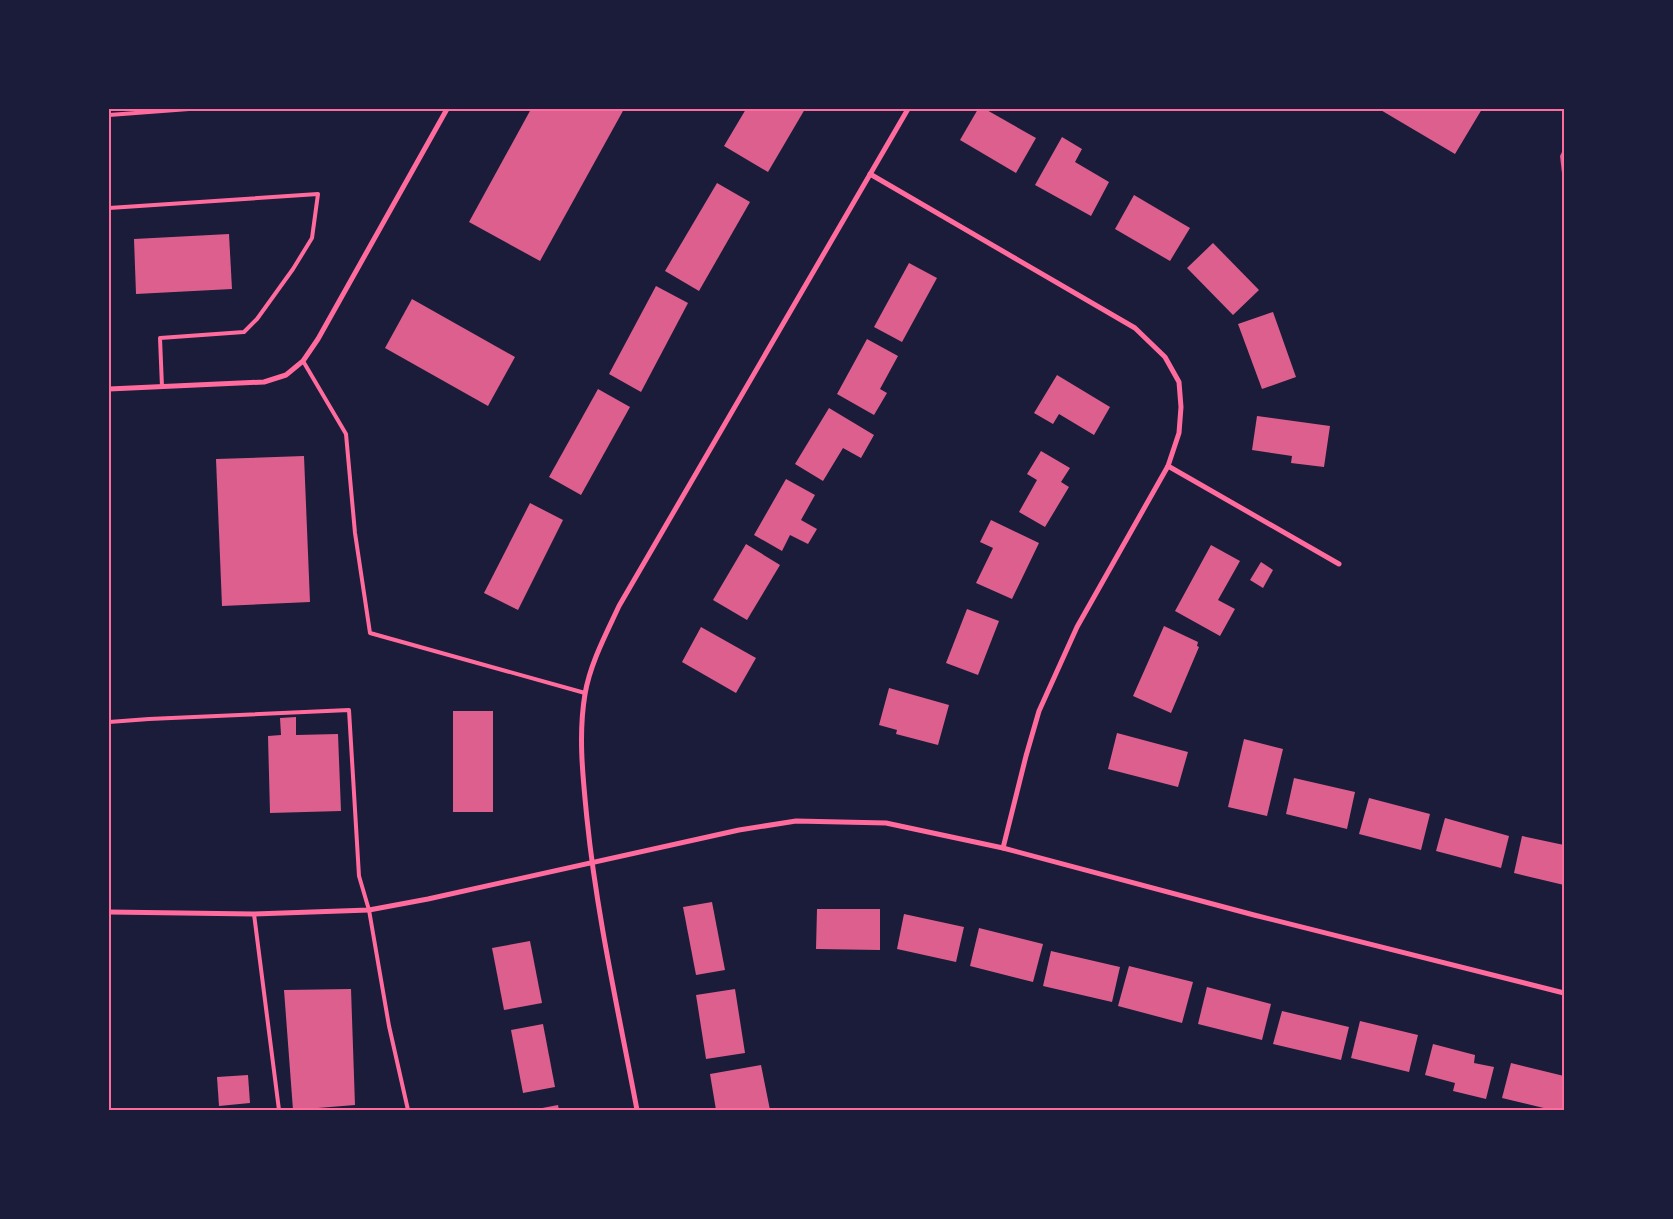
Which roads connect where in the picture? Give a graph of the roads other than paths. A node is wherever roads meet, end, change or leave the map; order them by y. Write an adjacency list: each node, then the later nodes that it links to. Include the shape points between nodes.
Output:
1 (189, 109): 4 (lane)
2 (447, 109): 7 (street)
3 (908, 109): 5 (street)
4 (109, 115)
5 (870, 174): 10 (street, via 1135,328 1165,357 1179,382 1181,407 1179,433); 12 (street, via 619,606 601,644)
6 (109, 208): 8 (lane, via 318,194 312,238 293,270 244,332 160,338)
7 (303, 361): 8 (street, via 286,376 264,382); 12 (lane, via 346,434 355,533 370,633)
8 (162, 387): 9 (street)
9 (109, 389)
10 (1168, 466): 11 (street); 14 (street, via 1077,627 1039,711)
11 (1339, 564)
12 (585, 693): 15 (street, via 582,767)
13 (109, 722): 16 (lane, via 350,710 359,876)
14 (1003, 848): 15 (street, via 886,823 796,821 739,830); 19 (street)
15 (592, 863): 16 (street); 22 (street)
16 (369, 910): 18 (street); 21 (lane, via 389,1026)
17 (109, 912): 18 (street)
18 (254, 914): 20 (lane)
19 (1564, 993)
20 (278, 1110)
21 (408, 1110)
22 (637, 1110)

